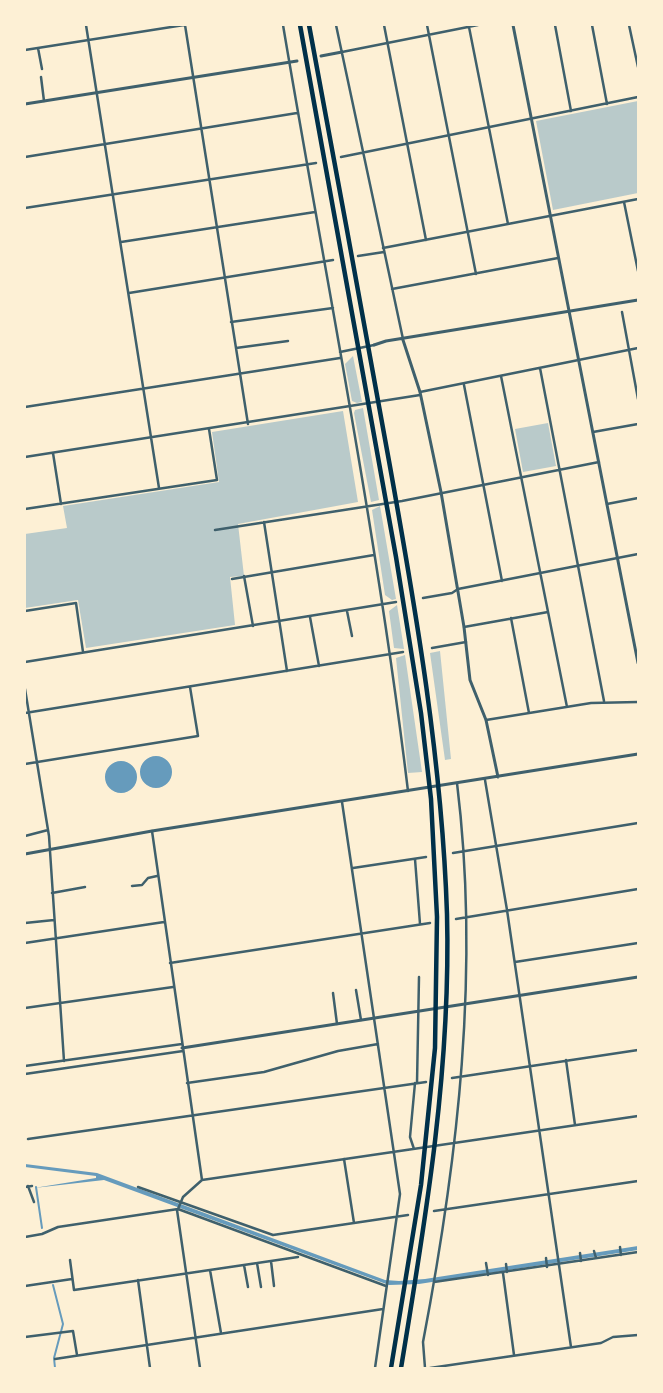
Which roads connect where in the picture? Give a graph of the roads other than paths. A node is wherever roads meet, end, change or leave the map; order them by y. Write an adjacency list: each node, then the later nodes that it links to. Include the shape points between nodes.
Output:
1 (86, 25): 16 (street)
2 (185, 25): 16 (street); 27 (street)
3 (283, 25): 23 (street)
4 (300, 25): 282 (highway, via 387,507 432,799 437,917 436,1013 425,1154)
5 (309, 25): 283 (highway, via 397,506 439,778 447,915 446,1012 438,1132)
6 (336, 25): 20 (street)
7 (384, 25): 17 (street)
8 (427, 25): 15 (street)
9 (478, 25): 14 (street)
10 (513, 25): 35 (street)
11 (554, 25): 33 (street)
12 (592, 25): 32 (street)
13 (629, 25): 24 (street)
14 (469, 27): 15 (street); 36 (street)
15 (429, 34): 17 (street); 38 (street)
16 (89, 40): 18 (street); 28 (street)
17 (387, 43): 20 (street); 40 (street)
18 (38, 48): 19 (street); 25 (street)
19 (25, 50)
20 (342, 52): 21 (street); 41 (street)
21 (321, 56)
22 (297, 61): 23 (street)
23 (289, 62): 27 (street); 34 (street)
24 (638, 67)
25 (42, 69)
26 (40, 76): 30 (street)
27 (194, 77): 28 (street); 37 (street)
28 (96, 93): 30 (street); 39 (street)
29 (638, 97): 32 (street)
30 (44, 100): 31 (street)
31 (25, 104)
32 (607, 104): 33 (street)
33 (571, 111): 35 (street)
34 (297, 113): 37 (street); 45 (street)
35 (532, 119): 36 (street); 52 (street)
36 (489, 128): 38 (street); 53 (street)
37 (202, 129): 39 (street); 46 (street)
38 (449, 136): 40 (street); 55 (street)
39 (104, 144): 42 (street); 47 (street)
40 (407, 144): 41 (street); 56 (street)
41 (363, 154): 43 (street); 58 (street)
42 (25, 157)
43 (341, 158)
44 (316, 163): 45 (street)
45 (307, 164): 46 (street); 51 (street)
46 (210, 179): 47 (street); 54 (street)
47 (112, 193): 50 (street); 57 (street)
48 (638, 199): 49 (street)
49 (624, 202): 52 (street); 63 (street)
50 (25, 208)
51 (315, 212): 54 (street); 62 (street)
52 (550, 216): 53 (street); 60 (street)
53 (508, 224): 55 (street)
54 (217, 227): 57 (street); 65 (street)
55 (468, 232): 56 (street); 64 (street)
56 (426, 240): 58 (street)
57 (121, 242): 67 (street)
58 (384, 250): 59 (street); 66 (street)
59 (358, 256)
60 (558, 258): 64 (street); 71 (street)
61 (333, 260): 62 (street)
62 (325, 262): 65 (street); 69 (street)
63 (638, 271)
64 (476, 274): 66 (street)
65 (225, 279): 67 (street); 72 (street)
66 (392, 289): 73 (street)
67 (130, 293): 86 (street)
68 (638, 300): 71 (street)
69 (333, 308): 72 (street); 79 (street)
70 (622, 312): 78 (street)
71 (570, 313): 73 (street); 81 (street)
72 (232, 322): 76 (street)
73 (403, 340): 75 (street); 87 (street)
74 (288, 341): 76 (street)
75 (374, 345): 79 (street)
76 (236, 348): 83 (street)
77 (638, 348): 78 (street)
78 (629, 350): 81 (street); 88 (street)
79 (340, 352): 80 (street)
80 (340, 358): 83 (street); 90 (street)
81 (578, 361): 82 (street); 94 (street)
82 (540, 368): 84 (street); 99 (street)
83 (240, 373): 86 (street); 91 (street)
84 (501, 376): 85 (street); 100 (street)
85 (464, 385): 87 (street); 101 (street)
86 (143, 388): 89 (street); 95 (street)
87 (420, 394): 90 (street); 103 (street)
88 (638, 399)
89 (25, 407)
90 (350, 407): 91 (street); 107 (street)
91 (248, 424): 93 (street)
92 (638, 424): 94 (street)
93 (208, 428): 95 (street); 102 (street, via 216,480)
94 (593, 432): 98 (street)
95 (151, 438): 96 (street); 102 (street)
96 (53, 453): 97 (street); 105 (street)
97 (25, 458)
98 (599, 462): 99 (street); 106 (street)
99 (559, 469): 100 (street); 114 (street)
100 (522, 476): 101 (street); 116 (street)
101 (484, 484): 103 (street); 119 (street)
102 (159, 488): 105 (street)
103 (441, 492): 107 (street); 120 (street)
104 (638, 498): 106 (street)
105 (61, 504): 108 (street)
106 (607, 504): 113 (street)
107 (366, 505): 109 (street); 112 (street)
108 (25, 509)
109 (264, 522): 110 (street); 115 (street)
110 (215, 530)
111 (638, 554): 113 (street)
112 (374, 556): 115 (street); 123 (street)
113 (616, 559): 114 (street); 139 (street)
114 (578, 566): 116 (street); 144 (street)
115 (271, 572): 117 (street); 129 (street)
116 (540, 574): 119 (street); 126 (street)
117 (244, 576): 118 (street); 130 (street)
118 (232, 578)
119 (502, 581): 120 (street)
120 (458, 589): 121 (street); 131 (street)
121 (423, 598)
122 (396, 602): 123 (street)
123 (382, 605): 125 (street); 137 (street)
124 (25, 611): 135 (street, via 76,603)
125 (347, 611): 127 (street); 132 (street)
126 (548, 612): 128 (street); 146 (street)
127 (310, 617): 129 (street); 140 (street)
128 (511, 618): 131 (street); 148 (street)
129 (279, 622): 130 (street); 141 (street)
130 (253, 626): 135 (street)
131 (464, 627): 133 (street)
132 (352, 636)
133 (466, 642): 134 (street); 149 (street, via 470,680)
134 (432, 648)
135 (83, 652): 138 (street)
136 (403, 652): 137 (street)
137 (390, 654): 140 (street); 156 (street)
138 (25, 662)
139 (638, 663)
140 (319, 666): 141 (street)
141 (287, 671): 142 (street)
142 (190, 687): 147 (street); 151 (street, via 198,736)
143 (25, 689): 147 (street)
144 (604, 701): 145 (street); 146 (street)
145 (638, 702)
146 (567, 707): 148 (street)
147 (27, 712): 151 (street)
148 (530, 713): 149 (street)
149 (486, 720): 153 (street)
150 (638, 754): 153 (street)
151 (38, 762): 152 (street); 159 (street)
152 (25, 764)
153 (498, 777): 154 (street)
154 (485, 780): 155 (street); 162 (street)
155 (457, 783): 156 (street); 164 (street)
156 (408, 792): 157 (street)
157 (342, 802): 160 (street); 169 (street)
158 (638, 823): 162 (street)
159 (48, 830): 161 (street); 163 (street)
160 (152, 831): 163 (street); 170 (street)
161 (25, 836)
162 (497, 845): 164 (street); 175 (street)
163 (49, 848): 166 (street); 174 (street)
164 (462, 852): 165 (street); 176 (street)
165 (453, 853)
166 (25, 854)
167 (426, 857): 168 (street)
168 (416, 859): 169 (street); 182 (street)
169 (353, 868): 183 (street)
170 (157, 876): 171 (street, via 148,878 142,885); 179 (street)
171 (132, 886)
172 (85, 887): 174 (street)
173 (638, 889): 175 (street)
174 (52, 892): 178 (street)
175 (507, 910): 176 (street); 187 (street)
176 (466, 917): 177 (street); 196 (street)
177 (456, 919)
178 (54, 920): 180 (street); 184 (street)
179 (164, 922): 184 (street); 188 (street)
180 (25, 923)
181 (430, 923): 182 (street)
182 (420, 924): 183 (street)
183 (363, 932): 188 (street); 199 (street)
184 (56, 938): 185 (street); 195 (street)
185 (25, 943)
186 (638, 943): 187 (street)
187 (515, 962): 194 (street)
188 (170, 963): 191 (street)
189 (419, 977): 198 (street)
190 (638, 977): 194 (street)
191 (174, 987): 195 (street); 203 (street)
192 (356, 990): 200 (street)
193 (333, 993): 201 (street)
194 (519, 996): 196 (street); 208 (street)
195 (59, 1003): 197 (street); 206 (street)
196 (464, 1004): 198 (street); 210 (street)
197 (25, 1008)
198 (420, 1011): 199 (street); 214 (street)
199 (374, 1018): 200 (street); 202 (street)
200 (360, 1020): 201 (street)
201 (337, 1024): 203 (street)
202 (378, 1044): 212 (street, via 338,1051 264,1072); 215 (street)
203 (182, 1047): 206 (street); 209 (street); 212 (street)
204 (638, 1050): 205 (street)
205 (566, 1060): 208 (street); 218 (street)
206 (64, 1061): 207 (street)
207 (25, 1066)
208 (529, 1066): 210 (street); 219 (street)
209 (25, 1074)
210 (461, 1076): 211 (street); 221 (street)
211 (452, 1078)
212 (187, 1082): 216 (street)
213 (426, 1082): 214 (street)
214 (416, 1083): 215 (street); 222 (street, via 410,1137)
215 (384, 1088): 216 (street); 223 (street)
216 (192, 1116): 220 (street); 225 (street)
217 (638, 1116): 218 (street)
218 (575, 1125): 219 (street)
219 (540, 1131): 221 (street); 230 (street)
220 (28, 1139)
221 (455, 1143): 222 (street); 234 (street)
222 (414, 1149): 223 (street)
223 (395, 1152): 224 (street); 237 (street, via 400,1202)
224 (344, 1158): 225 (street); 238 (street)
225 (202, 1180): 232 (street, via 183,1197)
226 (638, 1181): 230 (street)
227 (26, 1186): 228 (street); 231 (street)
228 (32, 1186)
229 (138, 1187): 232 (street)
230 (549, 1195): 234 (street); 254 (street)
231 (34, 1202)
232 (182, 1202): 233 (street); 238 (street, via 273,1235)
233 (177, 1210): 239 (street, via 58,1227); 245 (street); 259 (street)
234 (445, 1210): 235 (street); 263 (street)
235 (434, 1211)
236 (408, 1215): 237 (street)
237 (398, 1216): 238 (street); 267 (street)
238 (354, 1223)
239 (25, 1237)
240 (620, 1246): 244 (street)
241 (594, 1251): 246 (street)
242 (638, 1252): 244 (street)
243 (580, 1253): 248 (street)
244 (621, 1253): 246 (street)
245 (301, 1256): 250 (street); 267 (street)
246 (595, 1257): 248 (street)
247 (546, 1258): 256 (street)
248 (581, 1259): 254 (street)
249 (70, 1260): 261 (street)
250 (271, 1261): 251 (street); 266 (street)
251 (257, 1263): 255 (street); 268 (street)
252 (486, 1263): 260 (street)
253 (506, 1264): 258 (street)
254 (559, 1264): 256 (street); 275 (street)
255 (244, 1265): 257 (street); 265 (street)
256 (547, 1265): 258 (street)
257 (210, 1270): 259 (street); 270 (street)
258 (506, 1271): 260 (street); 276 (street)
259 (186, 1273): 262 (street); 273 (street)
260 (488, 1274): 263 (street)
261 (72, 1280): 262 (street, via 74,1290); 264 (street)
262 (138, 1280): 274 (street)
263 (434, 1282): 284 (street, via 423,1342)
264 (25, 1286)
265 (248, 1286)
266 (274, 1286)
267 (387, 1286): 269 (street)
268 (261, 1287)
269 (383, 1309): 270 (street); 281 (street)
270 (221, 1334): 273 (street)
271 (638, 1335): 275 (street)
272 (25, 1337): 277 (street, via 73,1331)
273 (195, 1337): 274 (street); 280 (street)
274 (147, 1345): 277 (street); 279 (street)
275 (571, 1347): 276 (street)
276 (514, 1355): 285 (street)
277 (77, 1356): 278 (street)
278 (55, 1359)
279 (150, 1368)
280 (200, 1368)
281 (375, 1368)
282 (391, 1368)
283 (401, 1368)
284 (425, 1368)
285 (430, 1368)

